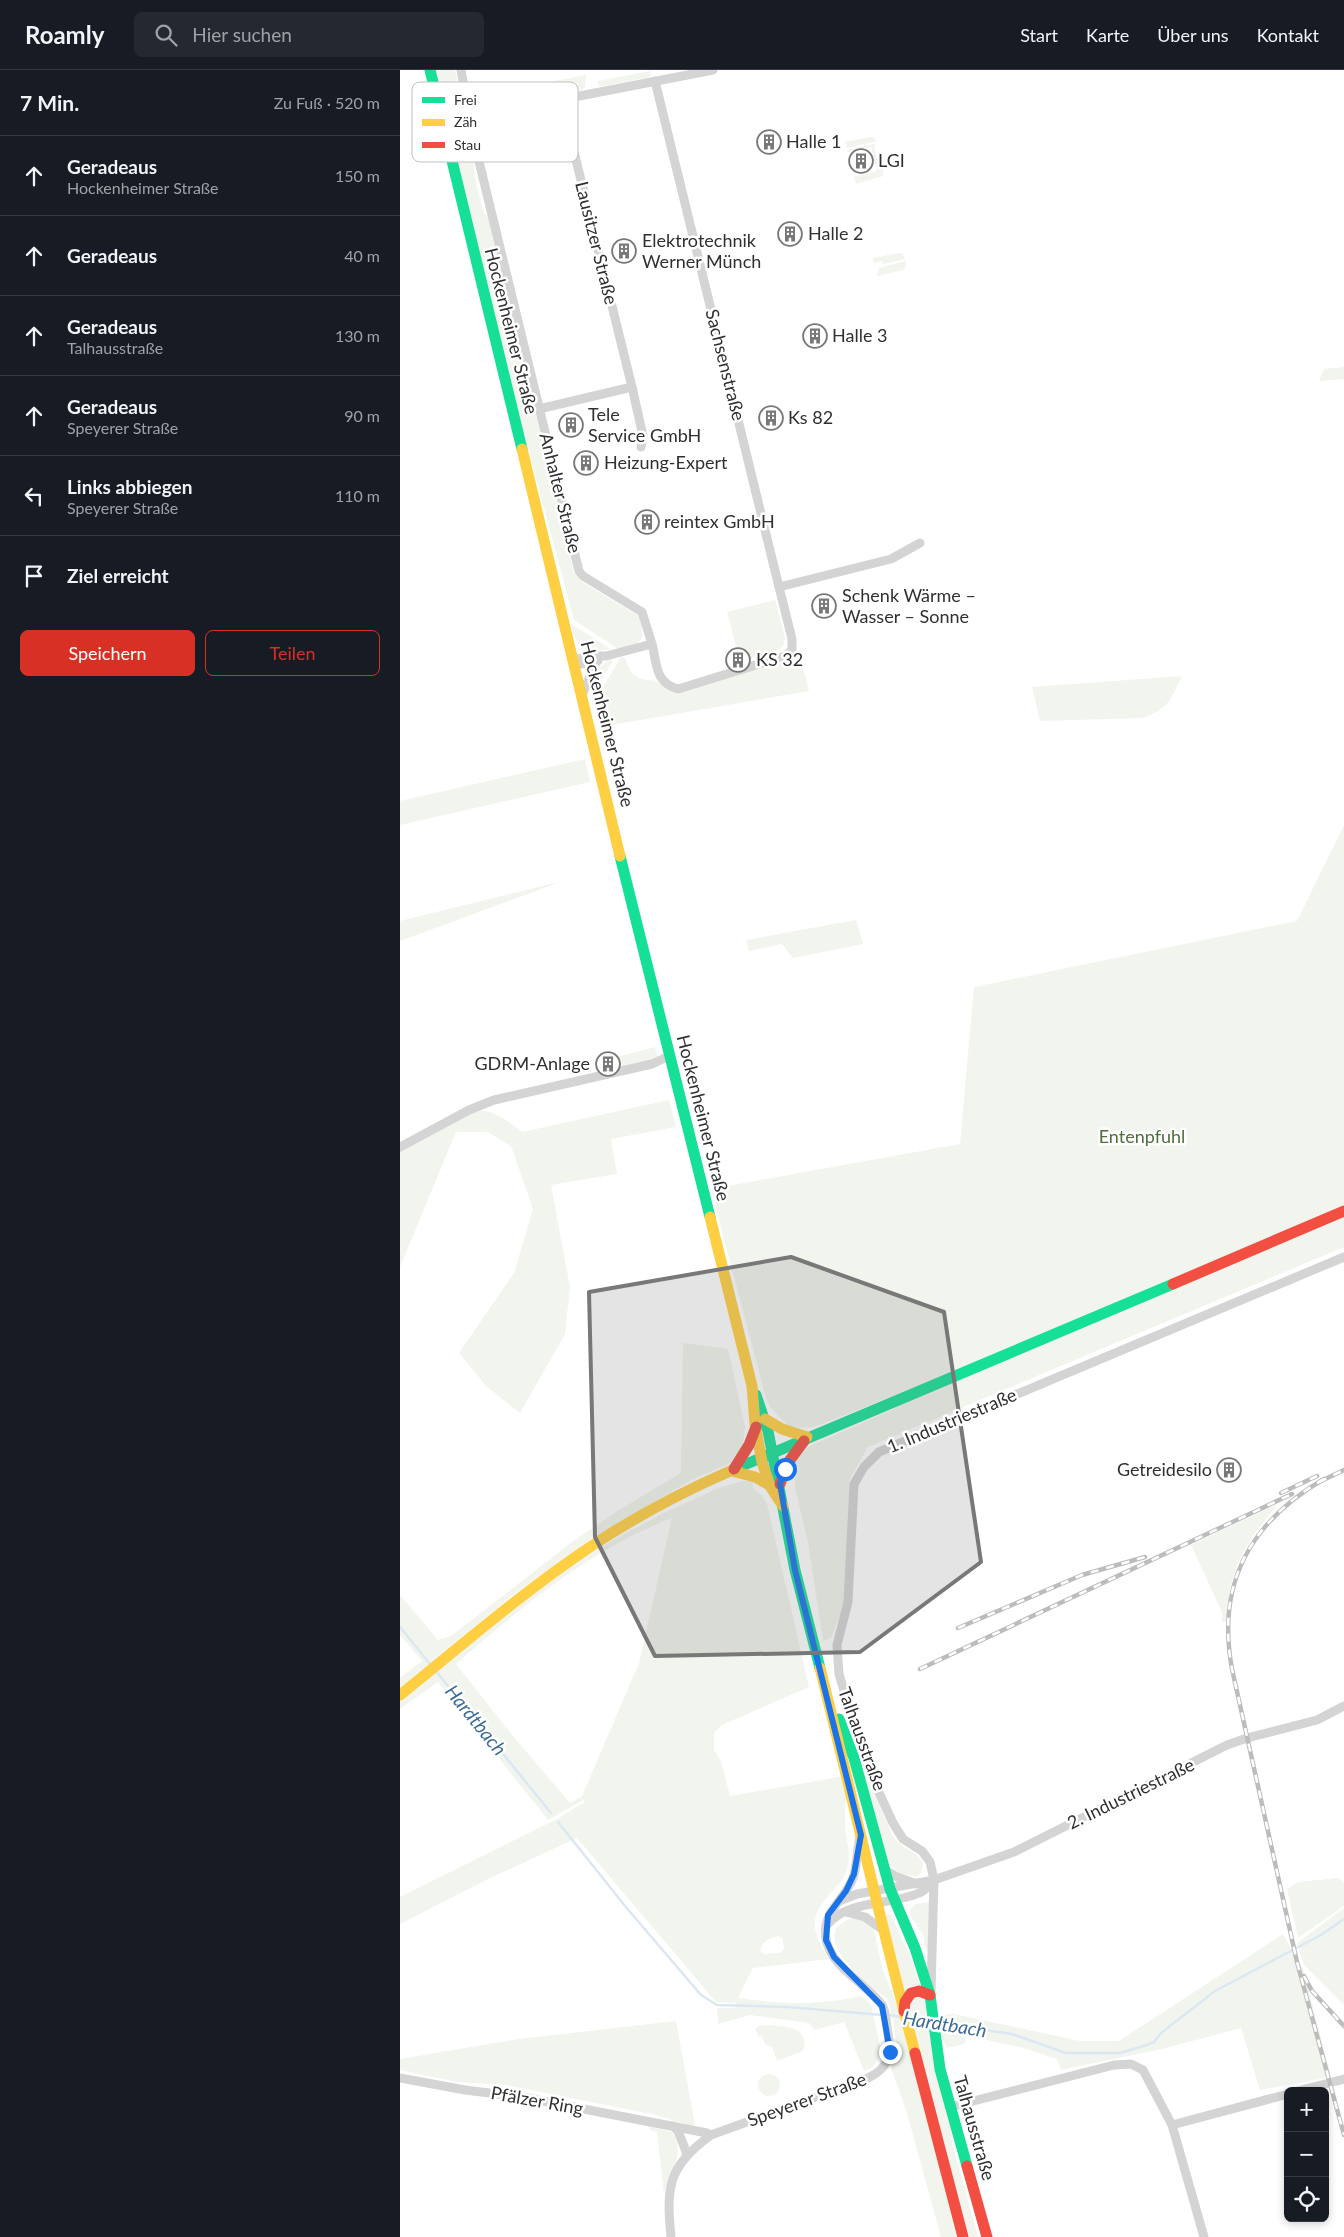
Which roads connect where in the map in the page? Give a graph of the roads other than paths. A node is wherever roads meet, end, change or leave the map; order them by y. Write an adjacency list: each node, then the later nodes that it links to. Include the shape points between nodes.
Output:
1 (713, 70): 2 (street)
2 (655, 81): 3 (street); 11 (street, Sachsenstraße)
3 (578, 97)
4 (453, 162): 15 (main road, Hockenheimer Straße)
5 (479, 162): 8 (street, Anhalter Straße)
6 (576, 162): 7 (street, Lausitzer Straße)
7 (632, 387): 8 (street); 9 (street, Lausitzer Straße, via 643,436)
8 (539, 409): 12 (street, Anhalter Straße, via 579,571 642,612)
9 (641, 447)
10 (920, 543): 11 (street, via 891,559)
11 (779, 587): 13 (street, Sachsenstraße)
12 (652, 644): 13 (street, Anhalter Straße, via 661,679 678,689 785,656); 14 (street)
13 (792, 650)
14 (606, 656): 15 (street, via 591,656); 16 (street)
15 (575, 662): 16 (street); 17 (main road, Hockenheimer Straße)
16 (596, 662): 17 (street)
17 (582, 695): 18 (main road, Hockenheimer Straße)
18 (669, 1056): 19 (street, via 652,1064 494,1100); 22 (main road, Hockenheimer Straße)
19 (400, 1147)
20 (1344, 1211): 23 (main road)
21 (1344, 1257): 32 (street, 1. Industriestraße, via 879,1452 864,1467 854,1484 848,1602 837,1645 839,1674 875,1784 903,1839 929,1858)
22 (761, 1423): 23 (main road); 24 (main road, Hockenheimer Straße); 25 (main road)
23 (807, 1437): 24 (main road); 26 (main road)
24 (768, 1455): 25 (main road); 26 (main road, Hockenheimer Straße)
25 (732, 1471): 26 (main road); 28 (main road, via 668,1501 602,1539 540,1583)
26 (775, 1485): 27 (main road, Hockenheimer Straße, via 783,1506 795,1570)
27 (824, 1685): 30 (main road, Talhausstraße); 31 (main road, Talhausstraße, via 854,1758)
28 (400, 1695)
29 (1344, 1706): 32 (street, 2. Industriestraße, via 1317,1720 1227,1746 1014,1852)
30 (861, 1835): 35 (main road, Talhausstraße); 37 (street, via 854,1874)
31 (884, 1869): 33 (street); 34 (main road, Talhausstraße)
32 (934, 1880): 33 (street, 2. Industriestraße); 36 (street, via 921,1893); 42 (street, 1. Industriestraße)
33 (917, 1884): 34 (street, 2. Industriestraße)
34 (890, 1889): 35 (street); 36 (main road, Talhausstraße)
35 (874, 1891): 37 (street); 38 (main road, Talhausstraße)
36 (895, 1900): 38 (street); 42 (main road, Talhausstraße)
37 (839, 1901): 40 (street, via 828,1915)
38 (876, 1904): 39 (street); 41 (main road, Talhausstraße)
39 (844, 1911): 40 (street); 41 (street, via 865,1917)
40 (826, 1925): 51 (street, Speyerer Straße, via 830,1952 884,2009 890,2045 883,2068 876,2074)
41 (883, 1930): 43 (main road, Talhausstraße)
42 (930, 1995): 43 (main road, via 920,1991 911,1993); 48 (main road, Talhausstraße, via 939,2064)
43 (904, 2011): 54 (main road, Talhausstraße)
44 (400, 2078): 50 (street, Pfälzer Ring, via 514,2095)
45 (1344, 2079): 46 (street)
46 (1313, 2087)
47 (1284, 2095): 49 (street)
48 (950, 2106): 49 (street, via 1099,2068 1130,2064 1143,2070); 55 (main road, Talhausstraße)
49 (1172, 2125): 56 (street)
50 (673, 2126): 51 (street, Pfälzer Ring); 52 (street)
51 (711, 2135): 52 (street, Speyerer Straße)
52 (687, 2154): 53 (street, Speyerer Straße, via 669,2191)
53 (671, 2237)
54 (963, 2237)
55 (987, 2237)
56 (1204, 2237)

